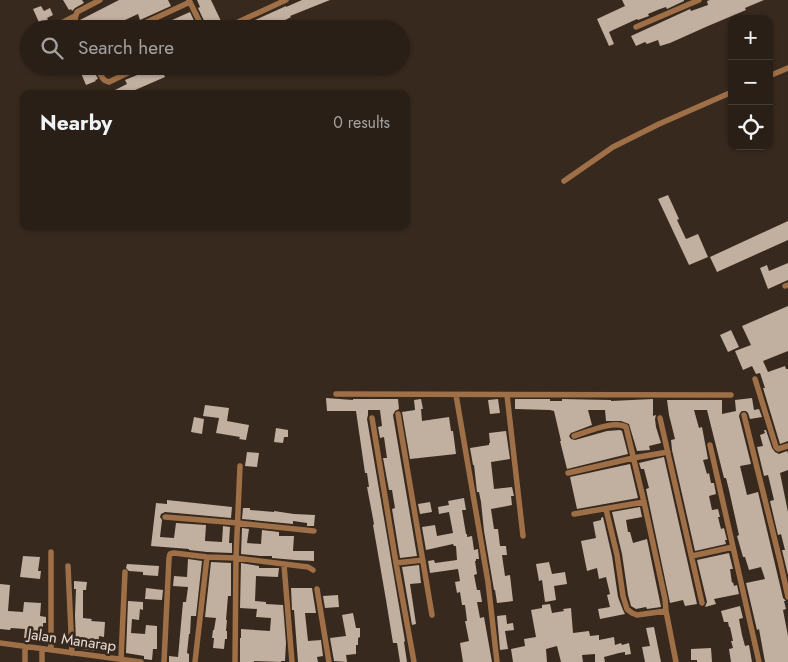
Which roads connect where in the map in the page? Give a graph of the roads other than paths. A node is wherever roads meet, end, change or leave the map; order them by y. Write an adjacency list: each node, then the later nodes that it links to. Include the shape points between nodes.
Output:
1 (100, 0): 5 (street)
2 (286, 0): 10 (street)
3 (699, 0): 11 (street)
4 (189, 1): 8 (street); 9 (street)
5 (75, 16): 6 (street); 7 (street)
6 (67, 20)
7 (75, 20)
8 (150, 20)
9 (198, 20)
10 (243, 20)
11 (636, 26)
12 (788, 68): 13 (street)
13 (773, 74)
14 (101, 75): 15 (street, via 109,82)
15 (123, 75)
16 (728, 94): 17 (street, via 613,148)
17 (564, 181)
18 (755, 380): 29 (street, via 776,447)
19 (336, 394): 20 (street)
20 (456, 395): 21 (street); 74 (street, via 488,582)
21 (507, 395): 22 (street); 40 (street)
22 (731, 395)
23 (398, 414): 46 (street)
24 (744, 414): 53 (street)
25 (372, 418): 47 (street)
26 (660, 418): 30 (street)
27 (574, 436): 31 (street, via 610,425 623,425)
28 (710, 445): 41 (street)
29 (788, 446)
30 (668, 452): 31 (street); 43 (street)
31 (634, 458): 33 (street); 34 (street)
32 (240, 466): 38 (street)
33 (568, 473)
34 (644, 502): 35 (street); 55 (street)
35 (606, 509): 36 (street); 55 (street, via 627,609 637,614)
36 (574, 514)
37 (165, 517): 38 (street)
38 (238, 523): 39 (street); 45 (street)
39 (314, 531)
40 (524, 536)
41 (732, 546): 43 (street); 76 (street)
42 (51, 552): 60 (street)
43 (692, 556): 54 (street)
44 (207, 557): 45 (street); 68 (street, via 170,554); 69 (street)
45 (236, 558): 48 (street); 70 (street)
46 (423, 560): 47 (street); 56 (street)
47 (396, 563): 73 (street)
48 (284, 565): 50 (street); 71 (street)
49 (68, 566): 61 (street)
50 (313, 570)
51 (126, 572): 63 (street)
52 (317, 589): 72 (street)
53 (788, 596)
54 (702, 602)
55 (666, 612): 75 (street)
56 (432, 615)
57 (0, 643): 58 (street, Jalan Manarap)
58 (25, 647): 59 (street, Jalan Manarap); 65 (street)
59 (42, 649): 60 (street, Jalan Manarap); 66 (street)
60 (51, 650): 61 (street, Jalan Manarap)
61 (72, 653): 62 (street, Jalan Manarap)
62 (89, 659): 64 (street, Jalan Manarap)
63 (121, 659): 64 (street, Jalan Manarap); 67 (street, Jalan Manarap)
64 (107, 660)
65 (25, 662)
66 (42, 662)
67 (140, 662)
68 (164, 662)
69 (195, 662)
70 (235, 662)
71 (292, 662)
72 (329, 662)
73 (414, 662)
74 (497, 662)
75 (676, 662)
76 (759, 662)

